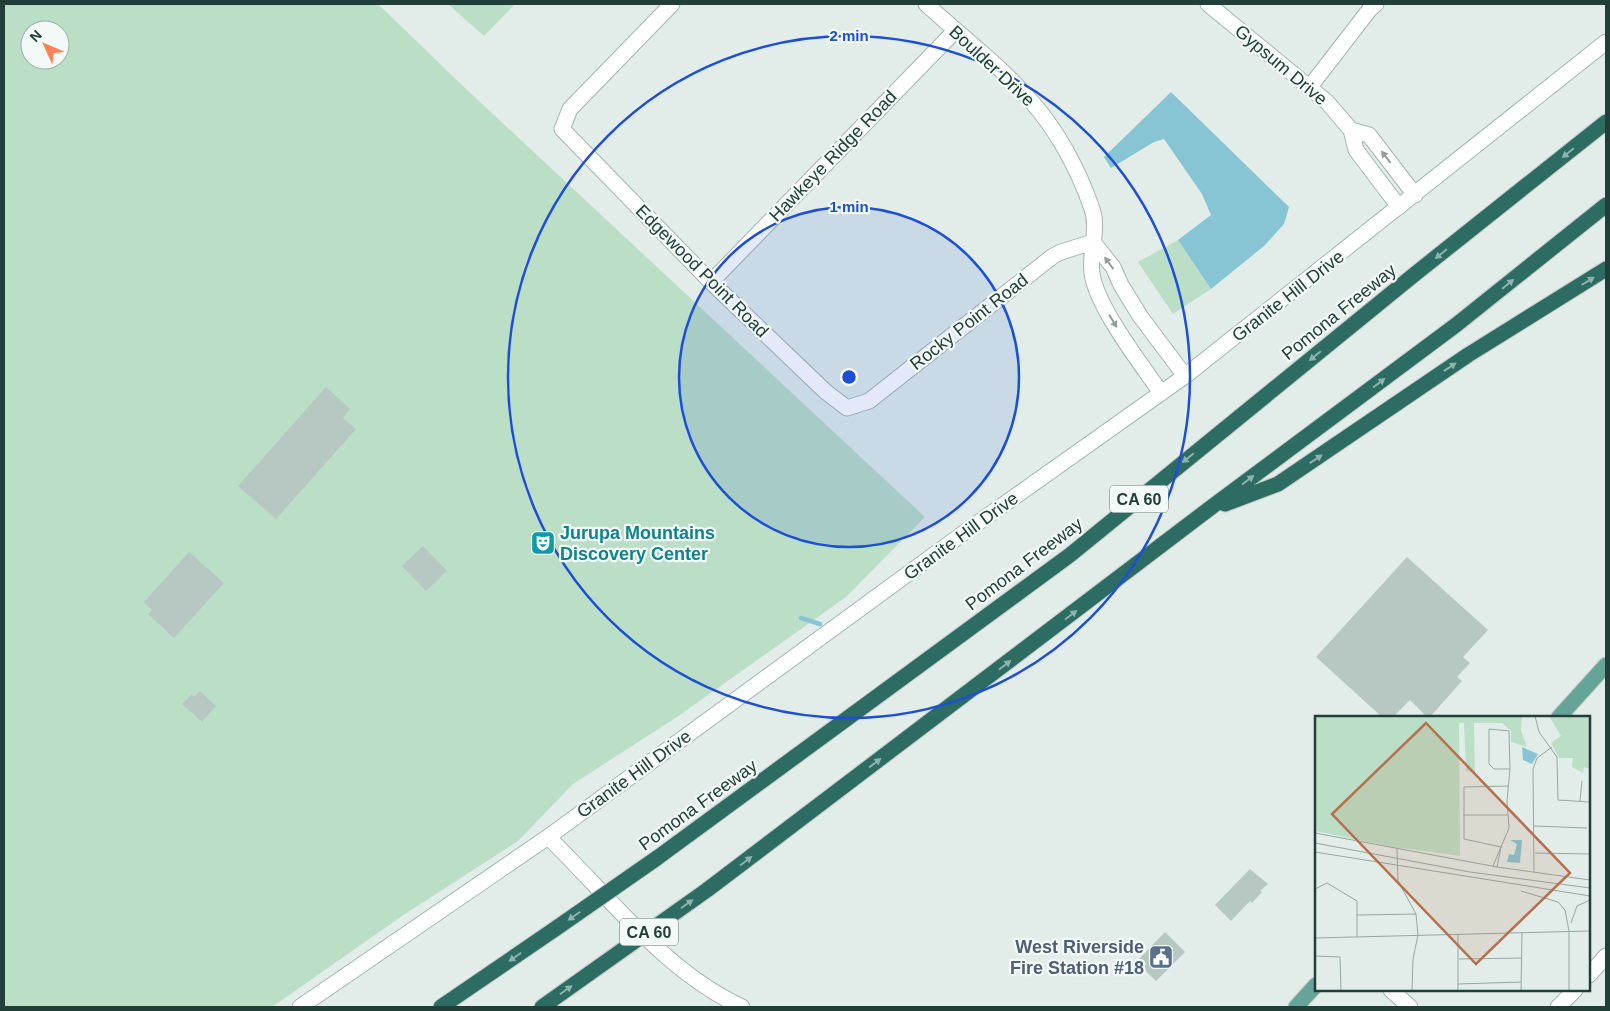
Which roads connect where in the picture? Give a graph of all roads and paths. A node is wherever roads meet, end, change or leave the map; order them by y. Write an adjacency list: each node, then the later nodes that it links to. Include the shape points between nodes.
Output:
1 (672, 4): 15 (street, Edgewood Point Road, via 570,109 562,129)
2 (926, 4): 5 (street, Boulder Drive)
3 (1208, 4): 7 (street, Gypsum Drive)
4 (1376, 4): 7 (street)
5 (955, 31): 13 (street, Boulder Drive, via 1010,79 1048,121 1092,206 1096,226); 15 (street, Hawkeye Ridge Road)
6 (1606, 42): 10 (street, Granite Hill Drive)
7 (1309, 88): 9 (street, Gypsum Drive, via 1327,102)
8 (1606, 122): 31 (highway, Pomona Freeway / CA 60, one-way to 31, bridge, via 1070,555 657,858)
9 (1350, 130): 10 (street, Gypsum Drive, one-way to 9, via 1369,135); 12 (street, Gypsum Drive, via 1356,150)
10 (1415, 195): 12 (street, Granite Hill Drive)
11 (1606, 205): 21 (highway, CA 60, one-way to 11, via 1456,325)
12 (1399, 207): 18 (street, Granite Hill Drive)
13 (1093, 242): 16 (street, one-way to 13, via 1113,267); 17 (street, Boulder Drive, via 1092,273); 20 (street, Rocky Point Road, via 1053,256 869,401)
14 (1606, 269): 21 (highway, one-way to 14, via 1278,484 1468,355)
15 (711, 282): 20 (street, Edgewood Point Road, via 826,392)
16 (1121, 285): 17 (street); 18 (street)
17 (1099, 294): 19 (street, Boulder Drive, one-way to 19, via 1102,304)
18 (1185, 376): 19 (street, Granite Hill Drive)
19 (1161, 394): 24 (street, Granite Hill Drive, via 957,538)
20 (848, 408)
21 (1209, 509): 32 (highway, CA 60, one-way to 21, bridge, via 707,890)
22 (1606, 665): 23 (main road)
23 (1560, 716)
24 (548, 837): 30 (street, Granite Hill Drive); 33 (street, via 672,963 699,983)
25 (1606, 956): 26 (street)
26 (1590, 974)
27 (1315, 986): 34 (main road)
28 (1392, 991): 35 (street)
29 (1574, 991): 36 (street)
30 (300, 1007)
31 (442, 1007)
32 (542, 1007)
33 (742, 1007)
34 (1296, 1007)
35 (1410, 1007)
36 (1558, 1007)

